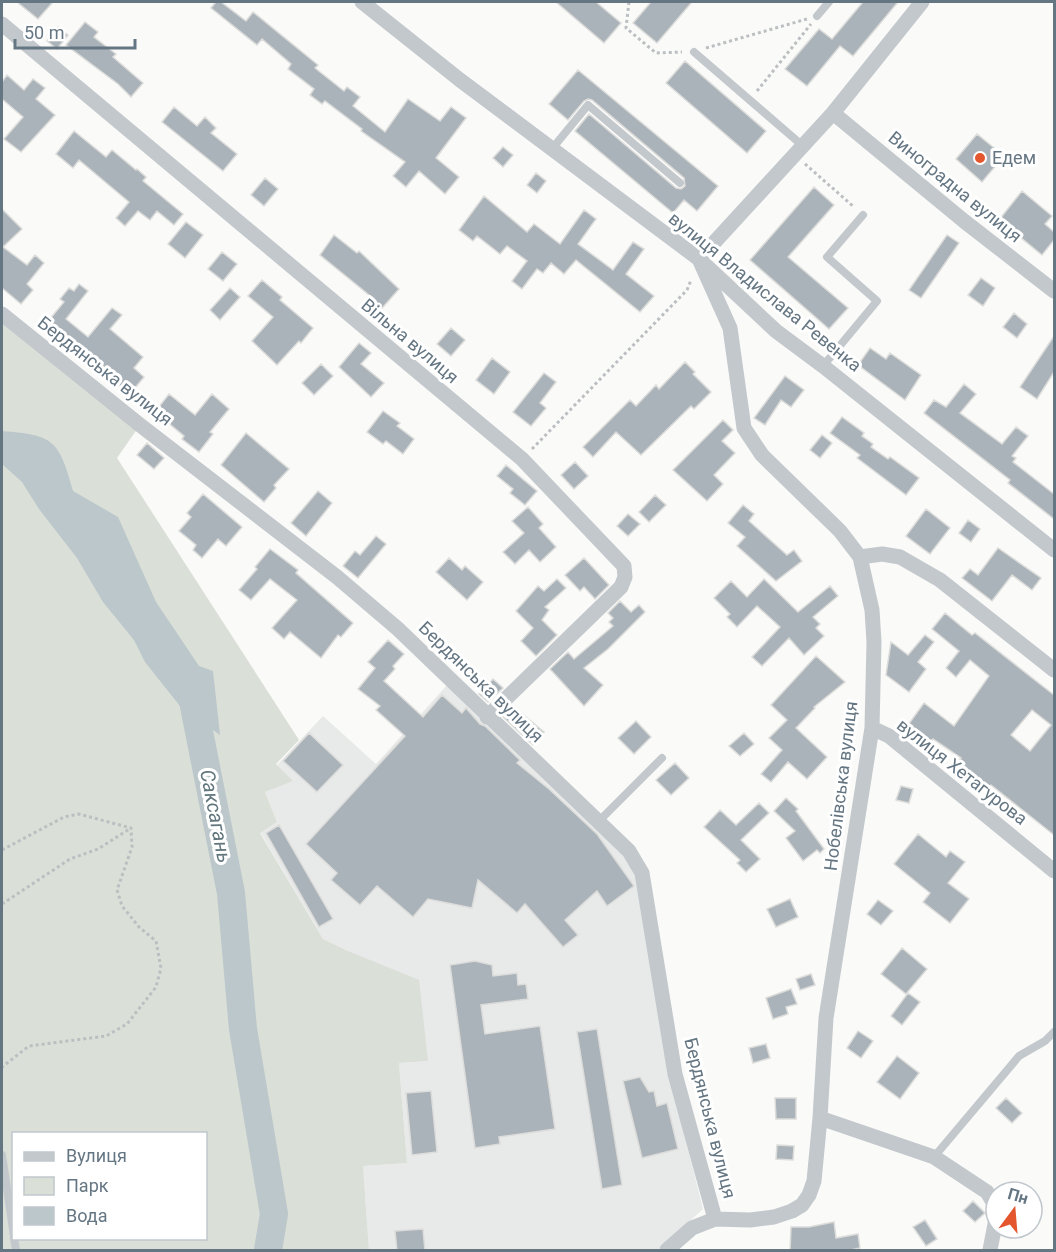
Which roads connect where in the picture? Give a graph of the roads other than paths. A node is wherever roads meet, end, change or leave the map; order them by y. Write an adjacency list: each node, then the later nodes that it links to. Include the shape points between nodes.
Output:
1 (362, 2): 8 (street, вулиця Владислава Ревенка)
2 (829, 2): 4 (lane)
3 (922, 2): 7 (street)
4 (817, 16)
5 (2, 24): 19 (street, Вільна вулиця, via 522,459 624,566 621,587)
6 (694, 52): 9 (lane, via 750,100)
7 (833, 113): 9 (street); 13 (street, Виноградна вулиця)
8 (551, 150): 10 (lane, via 588,105); 12 (street, вулиця Владислава Ревенка)
9 (799, 150): 12 (street)
10 (680, 183)
11 (863, 215): 15 (lane, via 827,257 877,301)
12 (699, 259): 15 (street, вулиця Владислава Ревенка, via 776,331); 17 (street, Нобелівська вулиця, via 730,328 744,428 762,455 840,531)
13 (1054, 291)
14 (2, 314): 19 (street, Бердянська вулиця, via 337,577 398,629)
15 (823, 366): 16 (street, вулиця Владислава Ревенка)
16 (1054, 550)
17 (860, 557): 18 (street, via 900,557 940,580); 20 (street, Нобелівська вулиця, via 872,610)
18 (1054, 670)
19 (488, 717): 22 (street, Бердянська вулиця)
20 (872, 728): 23 (street, вулиця Хетагурова, via 889,736); 25 (street, Нобелівська вулиця, via 826,1018)
21 (662, 758): 22 (lane)
22 (599, 821): 29 (street, Бердянська вулиця, via 629,851 642,873 675,1074)
23 (1054, 871)
24 (1054, 1032): 27 (lane, via 1019,1056)
25 (820, 1118): 27 (street); 29 (street, Нобелівська вулиця, via 814,1181 802,1205 774,1217)
26 (2, 1155): 30 (lane)
27 (934, 1157): 28 (street)
28 (984, 1190)
29 (715, 1219): 31 (street, via 692,1228)
30 (12, 1223)
31 (667, 1251)

